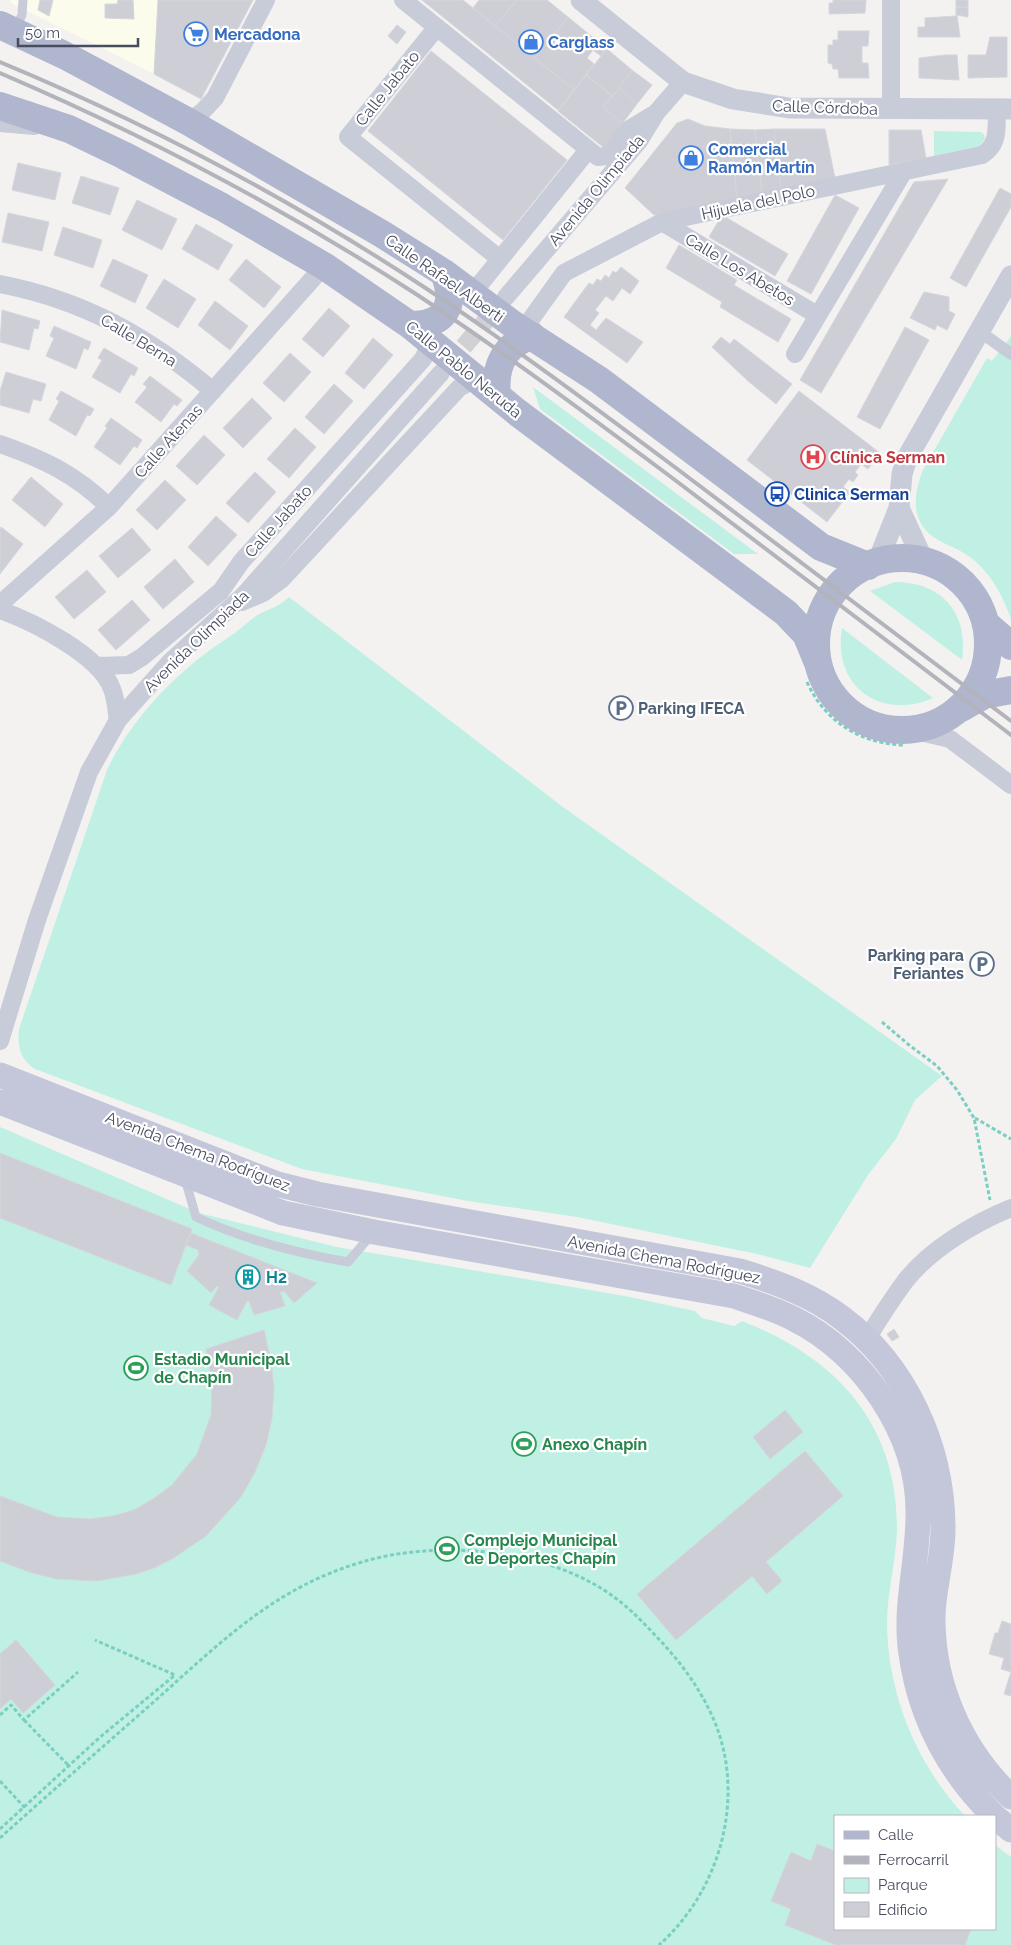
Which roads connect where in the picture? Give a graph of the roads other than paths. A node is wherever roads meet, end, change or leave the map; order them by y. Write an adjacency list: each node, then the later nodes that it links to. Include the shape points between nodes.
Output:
1 (23, 0): 7 (lane, via 22,15)
2 (266, 0): 13 (street, via 215,98)
3 (403, 0): 6 (street)
4 (581, 0): 8 (street, Calle Córdoba)
5 (891, 0): 10 (street)
6 (437, 28): 16 (street); 19 (street, Calle Jabato, via 348,136)
7 (7, 29): 13 (main road, Calle Rafael Alberti, via 64,55)
8 (683, 82): 10 (street, Calle Córdoba, via 733,99 789,108); 12 (street, Avenida Olimpiada)
9 (0, 106): 15 (main road, Calle Pablo Neruda)
10 (891, 109): 11 (street, Calle Córdoba)
11 (1004, 109): 17 (street, Hijuela del Polo, via 991,150 982,155)
12 (656, 113): 16 (street, via 628,130 607,156 598,157); 24 (street, Avenida Olimpiada, via 639,142)
13 (189, 122): 22 (main road, Calle Rafael Alberti, via 326,200)
14 (0, 123): 15 (street, Calle Pablo Neruda)
15 (68, 129): 20 (main road, Calle Pablo Neruda, via 214,202)
16 (588, 150): 19 (street)
17 (904, 171): 18 (street, Hijuela del Polo); 25 (street)
18 (662, 222): 25 (street, Calle Los Abetos); 28 (street, Hijuela del Polo, via 564,273 531,319)
19 (500, 260): 22 (street, via 480,284)
20 (324, 266): 26 (main road, Calle Pablo Neruda); 33 (street, Calle Atenas)
21 (1011, 276): 27 (street)
22 (454, 281): 26 (main road, via 446,310 438,320); 28 (main road, Calle Rafael Alberti)
23 (0, 284): 33 (street, Calle Berna, via 114,321 159,348)
24 (506, 297)
25 (818, 315): 30 (street)
26 (419, 331): 32 (main road, Calle Pablo Neruda); 39 (street, Calle Jabato, via 428,348 424,359 242,562)
27 (979, 331): 29 (street); 36 (street, via 908,458 902,474)
28 (532, 336): 32 (main road, via 512,345 503,356); 38 (main road, Calle Rafael Alberti, via 599,380 821,547)
29 (1010, 352)
30 (795, 354)
31 (441, 373): 41 (street, Avenida Olimpiada)
32 (489, 389): 41 (street, via 468,383 459,388 282,580); 47 (main road, Calle Pablo Neruda, via 786,614 806,634)
33 (213, 391): 35 (street, Calle Atenas)
34 (0, 444): 35 (street, via 43,459 78,481)
35 (109, 507): 40 (street, Calle Atenas)
36 (899, 508): 37 (street); 38 (street)
37 (922, 560): 38 (main road, via 899,558); 43 (main road, via 944,569 963,583 977,602)
38 (873, 563): 47 (main road, via 859,569 838,586 823,609)
39 (221, 591): 45 (street); 46 (street, Calle Jabato, via 129,665)
40 (0, 604)
41 (232, 607): 45 (street, Avenida Olimpiada)
42 (0, 610): 46 (street, via 26,619)
43 (986, 624): 44 (main road); 49 (main road, via 988,647 984,670 974,691)
44 (1011, 646)
45 (170, 662): 50 (street, Avenida Olimpiada)
46 (97, 666): 50 (street, via 112,688)
47 (812, 669): 51 (main road, via 824,680 833,696 857,717 876,727)
48 (1011, 690): 49 (main road, via 984,695)
49 (960, 708): 51 (main road)
50 (118, 720): 53 (street, Avenida Olimpiada, via 89,772 37,920)
51 (912, 737): 52 (street, via 950,739)
52 (1011, 785)
53 (0, 1041)
54 (0, 1075): 59 (main road, Avenida Chema Rodríguez, via 277,1184 740,1272 776,1282 819,1303)
55 (0, 1102): 56 (main road, Avenida Chema Rodríguez)
56 (184, 1176): 58 (main road, Avenida Chema Rodríguez, via 283,1213); 58 (lane, via 196,1217 227,1232 277,1248 348,1262)
57 (1011, 1208): 59 (street, via 994,1215 929,1258 907,1279)
58 (374, 1232): 61 (main road, Avenida Chema Rodríguez, via 734,1296 796,1320 828,1340 857,1367 882,1399 899,1430 912,1467 918,1509 917,1552 909,1614 910,1646 917,1686 928,1722 945,1758)
59 (867, 1338): 60 (main road, Avenida Chema Rodríguez, via 897,1376 915,1407 938,1469 944,1526 933,1614 934,1640 950,1711 969,1748 990,1777)
60 (1011, 1797)
61 (992, 1815)
62 (996, 1819): 63 (main road, Avenida Chema Rodríguez)
63 (1011, 1830)

